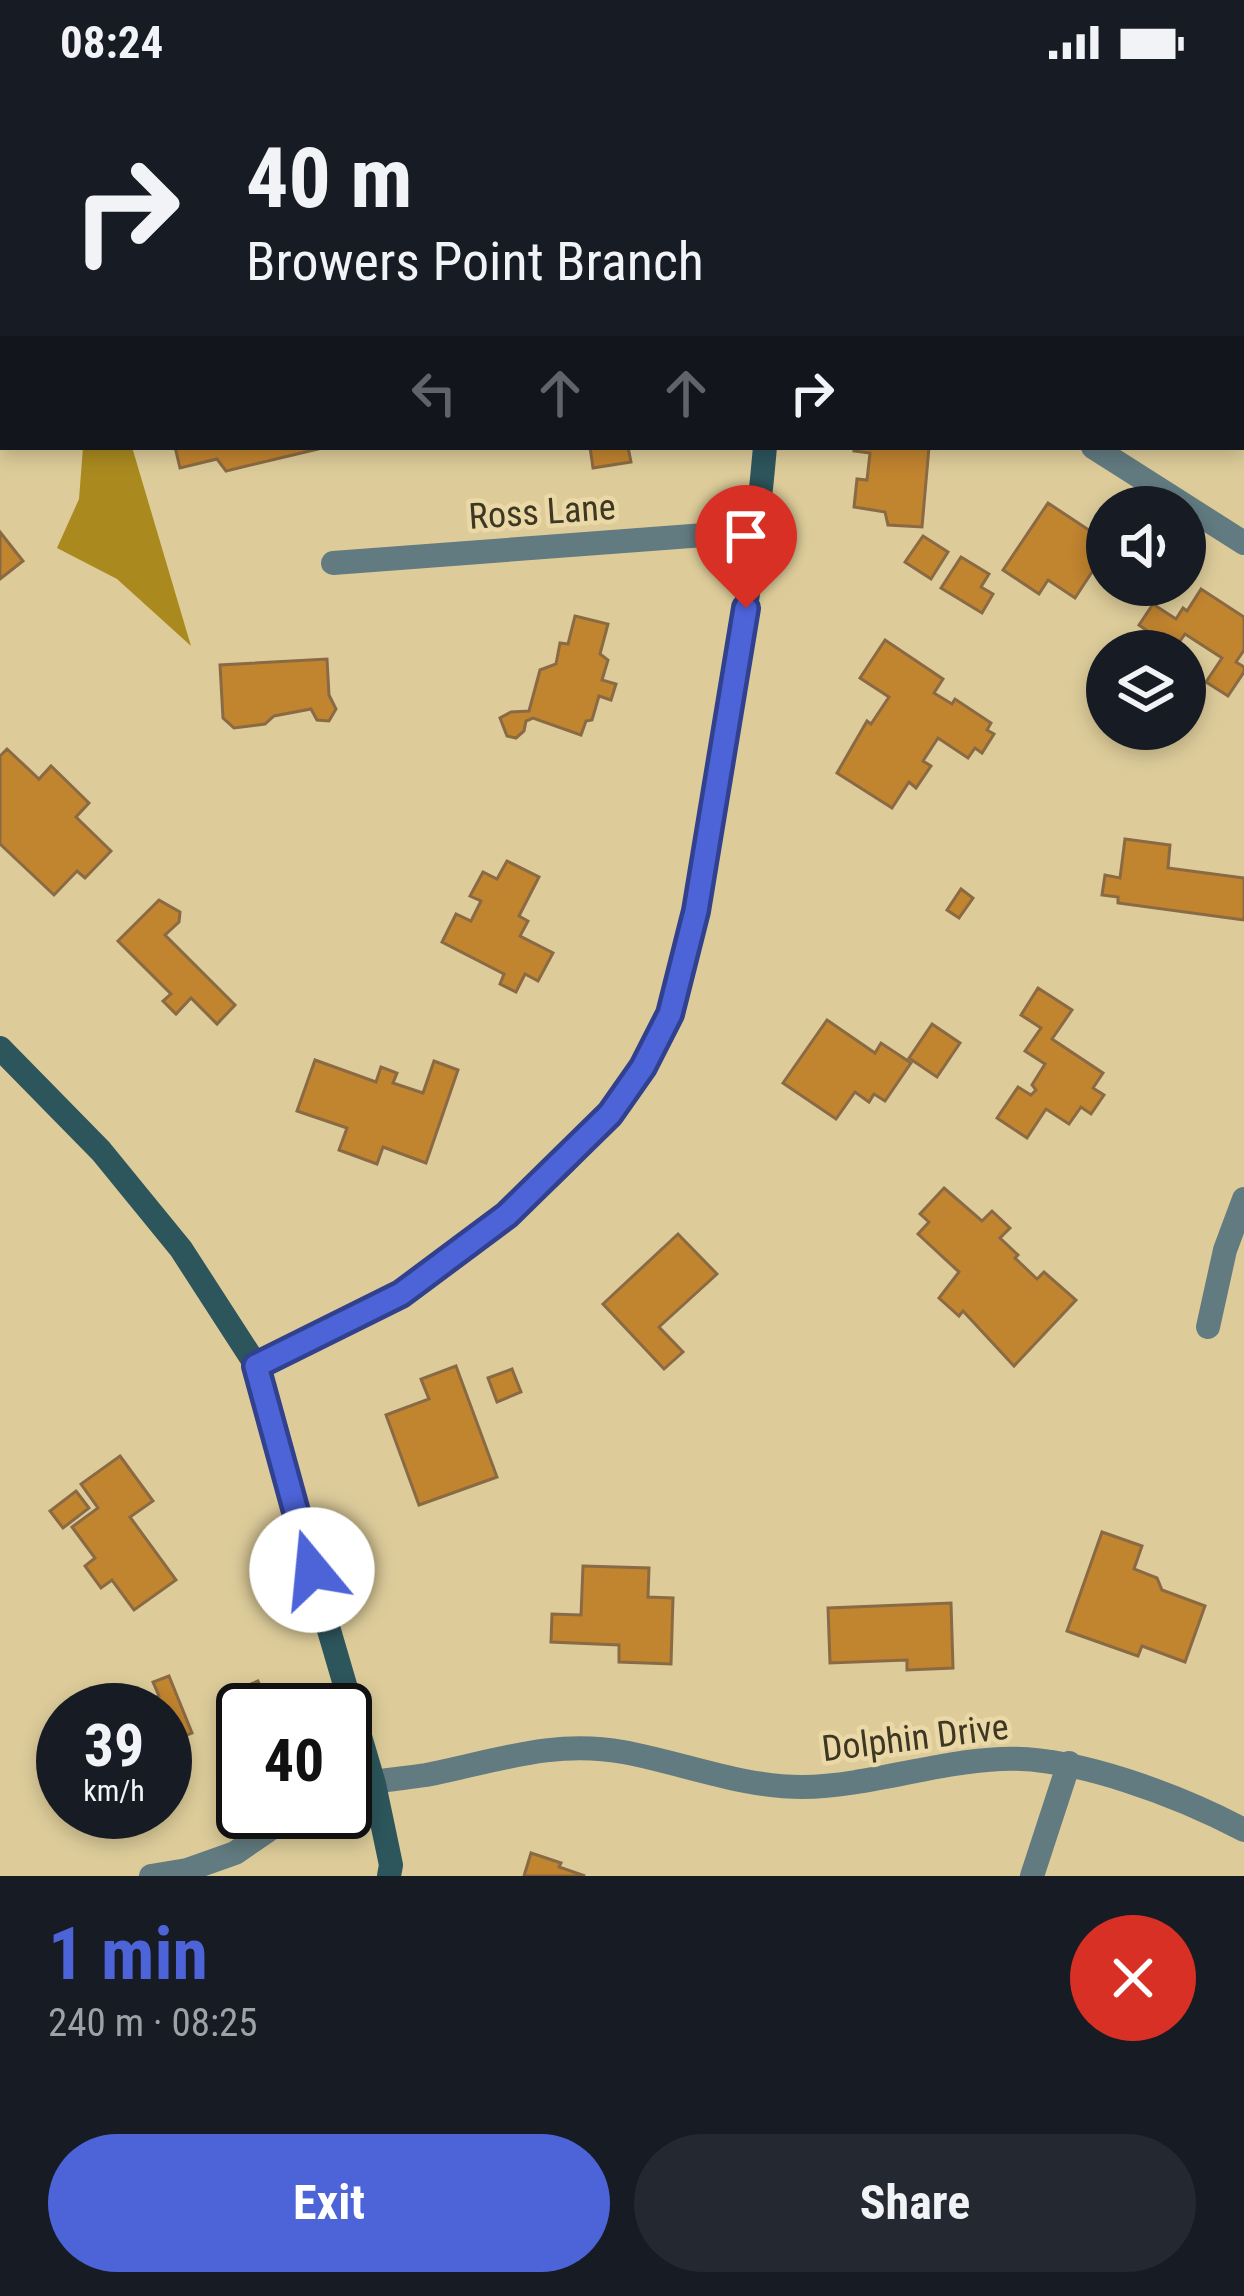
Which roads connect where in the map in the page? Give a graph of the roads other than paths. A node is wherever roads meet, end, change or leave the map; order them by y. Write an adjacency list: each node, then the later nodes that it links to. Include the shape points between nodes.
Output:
1 (765, 450): 3 (street)
2 (1098, 450): 4 (street)
3 (758, 531): 5 (street, Ross Lane); 9 (street, via 696,911 670,1014 643,1067 610,1114 507,1215 401,1294)
4 (1244, 543)
5 (333, 563)
6 (0, 1048): 9 (street, via 168,1232)
7 (1244, 1198): 8 (street)
8 (1208, 1327)
9 (256, 1366): 11 (street)
10 (1069, 1763): 11 (street, Dolphin Drive, via 999,1759 799,1787 571,1746); 12 (street, Dolphin Drive); 16 (street)
11 (374, 1784): 15 (street)
12 (1244, 1830)
13 (254, 1839): 14 (street, via 187,1870)
14 (151, 1876)
15 (389, 1876)
16 (1031, 1876)

